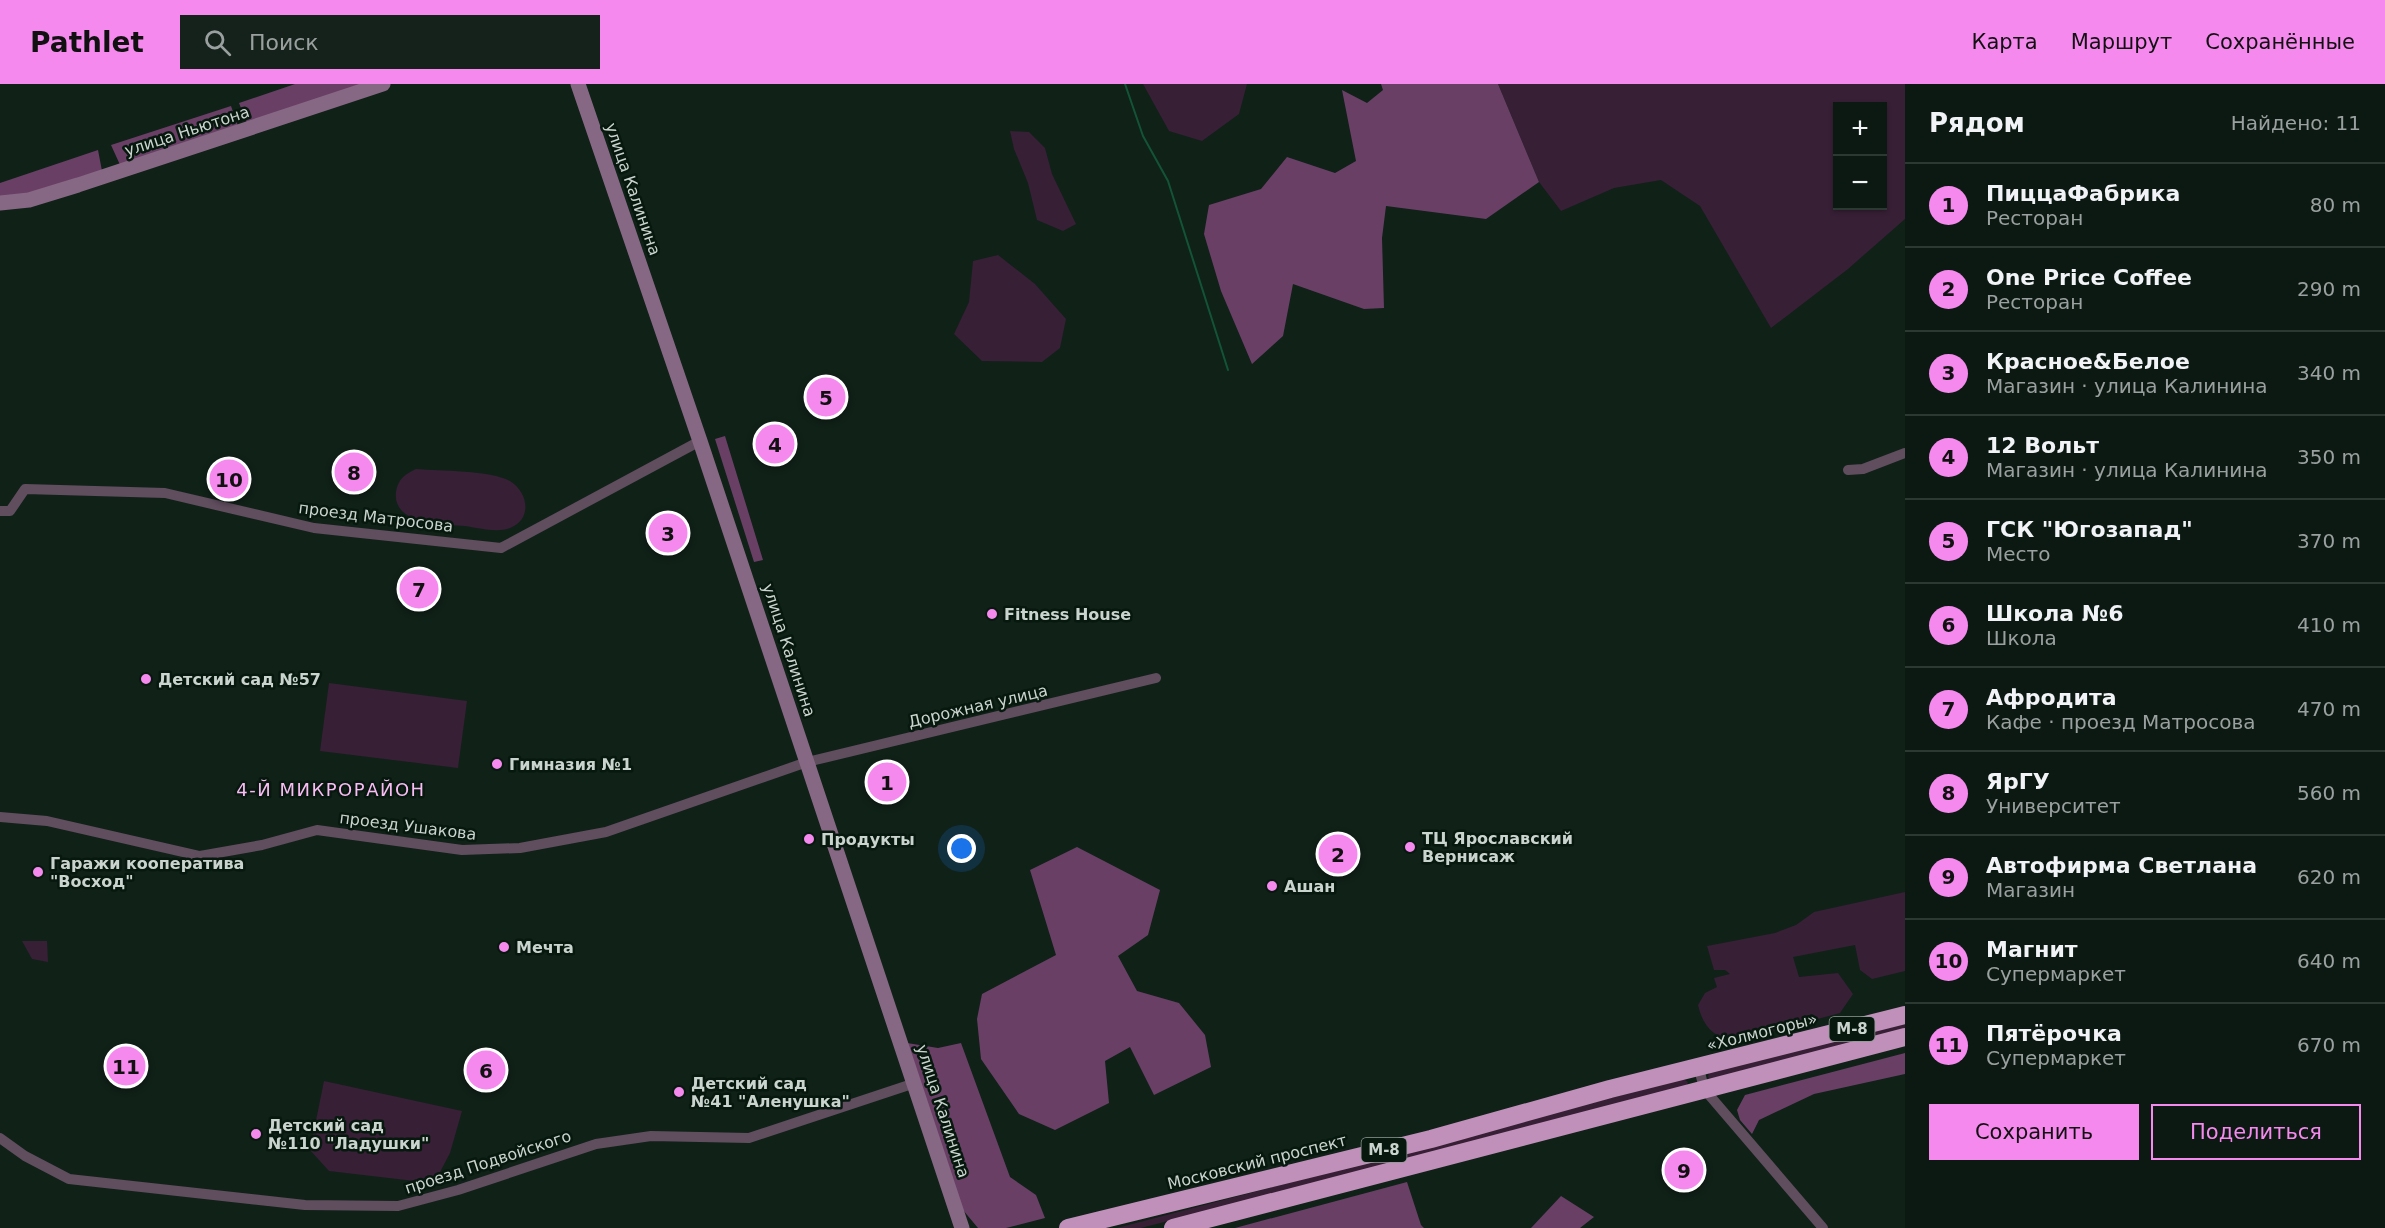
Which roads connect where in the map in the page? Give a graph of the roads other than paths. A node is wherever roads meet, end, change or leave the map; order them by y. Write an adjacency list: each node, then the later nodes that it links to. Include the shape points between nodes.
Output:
1 (383, 84): 3 (main road, улица Ньютона, via 78,185 29,200)
2 (578, 84): 4 (main road, улица Калинина)
3 (0, 203)
4 (700, 441): 7 (street, проезд Матросова, via 501,548 314,528 165,493 24,489 10,511); 9 (main road, улица Калинина)
5 (1905, 453): 6 (street, via 1863,469)
6 (1848, 470)
7 (0, 511)
8 (1156, 678): 9 (street, Дорожная улица)
9 (807, 762): 10 (street, проезд Ушакова, via 606,832 520,848 462,850 317,830 200,856 48,821); 14 (main road, улица Калинина)
10 (0, 817)
11 (1905, 1015): 13 (highway, «Холмогоры» / М-8)
12 (1905, 1037): 15 (highway, М-8)
13 (1699, 1068): 15 (street); 18 (highway, Московский проспект / М-8, via 1420,1142)
14 (915, 1083): 16 (street, проезд Подвойского, via 749,1138 651,1136 596,1144 398,1206 305,1205 69,1179); 17 (main road, улица Калинина)
15 (1704, 1089): 19 (highway, М-8); 20 (street)
16 (0, 1138)
17 (962, 1228)
18 (1068, 1228)
19 (1173, 1228)
20 (1823, 1228)

